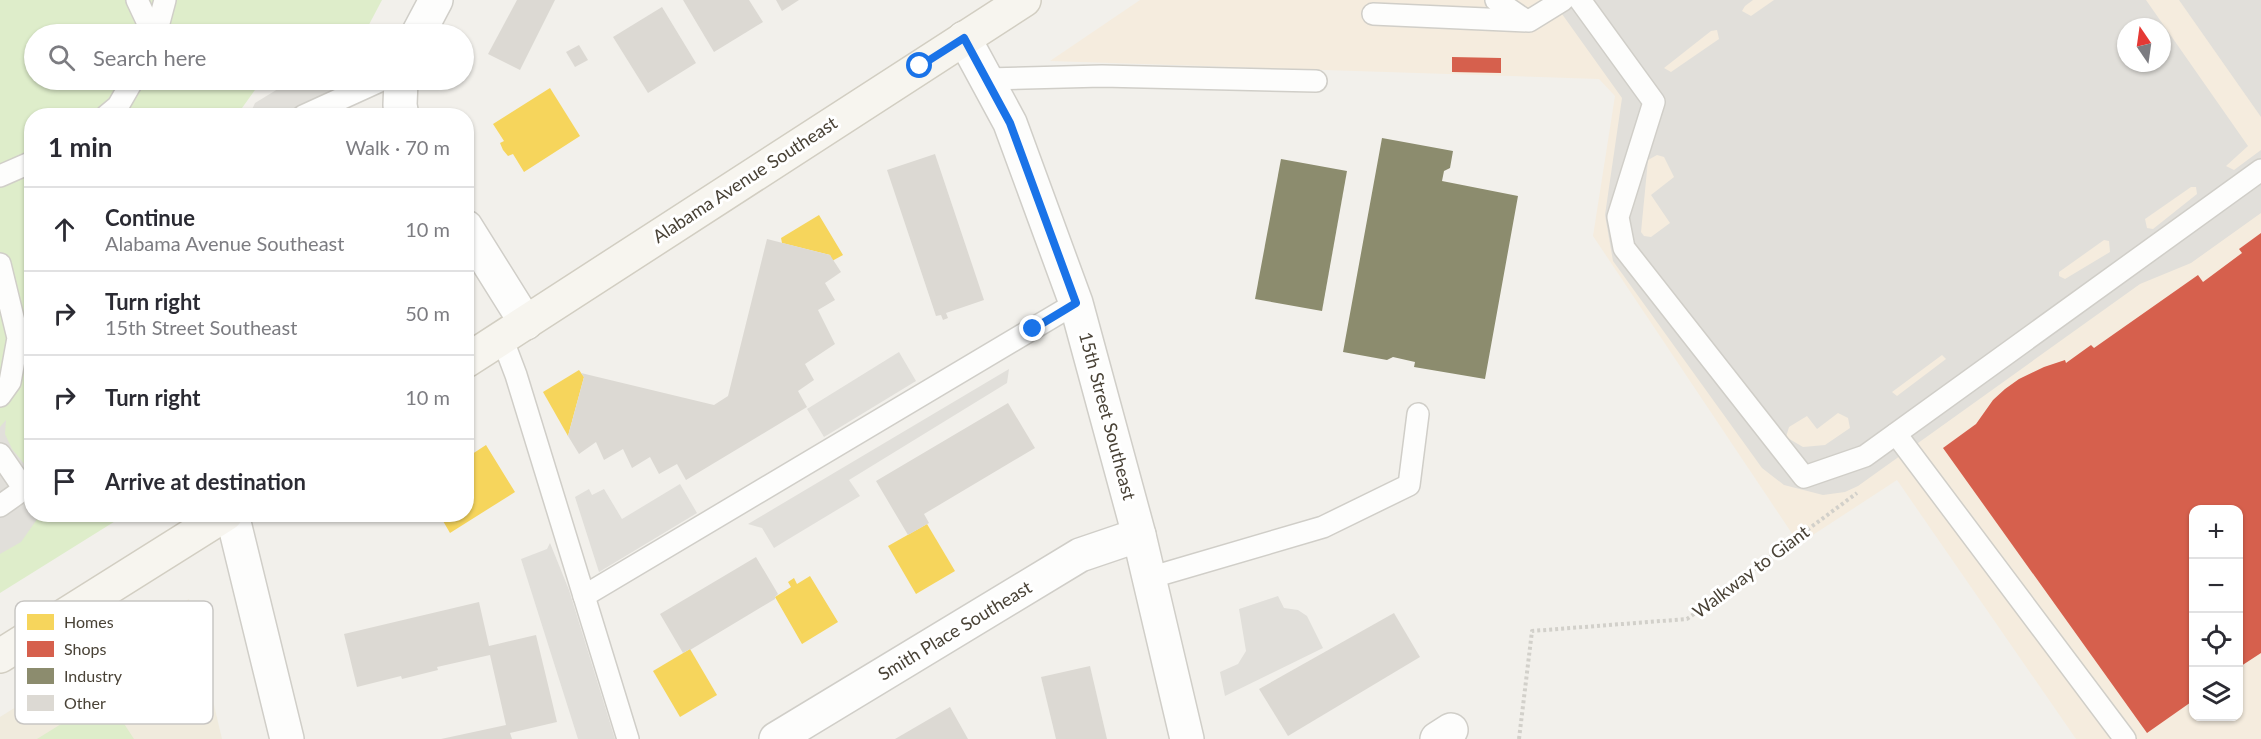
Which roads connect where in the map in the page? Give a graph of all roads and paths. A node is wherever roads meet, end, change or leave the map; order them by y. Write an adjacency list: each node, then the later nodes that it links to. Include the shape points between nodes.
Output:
1 (137, 0): 10 (lane)
2 (165, 0): 11 (lane)
3 (436, 0): 12 (street)
4 (1023, 0): 13 (main road, Alabama Avenue Southeast)
5 (1496, 0): 9 (lane)
6 (1563, 0): 9 (lane)
7 (1580, 0): 32 (lane, via 1654,102 1618,217 1624,248 1804,477 1865,456)
8 (1373, 14): 9 (lane)
9 (1526, 21)
10 (149, 24)
11 (157, 24)
12 (423, 24)
13 (964, 38): 14 (street, 15th Street Southeast); 28 (main road, Alabama Avenue Southeast)
14 (986, 79): 15 (lane, via 1102,76); 27 (street, 15th Street Southeast, via 1010,123)
15 (1316, 81)
16 (127, 90): 19 (lane)
17 (360, 90): 20 (lane)
18 (401, 90): 21 (street)
19 (116, 108)
20 (321, 108)
21 (401, 108)
22 (24, 166): 24 (lane)
23 (2261, 170): 32 (lane)
24 (0, 176)
25 (474, 246): 28 (street)
26 (0, 264): 30 (lane, via 18,338 10,382)
27 (1076, 303): 38 (street, 15th Street Southeast); 40 (lane)
28 (514, 331): 29 (main road, Alabama Avenue Southeast); 40 (lane, via 516,375)
29 (474, 356)
30 (0, 396)
31 (1418, 414): 39 (lane, via 1409,485 1323,527)
32 (1896, 434): 49 (lane)
33 (0, 454): 35 (lane, via 24,489)
34 (1864, 488): 48 (path, Walkway to Giant, via 1687,619 1532,632)
35 (0, 506)
36 (213, 522): 41 (main road)
37 (234, 522): 44 (street)
38 (1139, 535): 39 (street, 15th Street Southeast); 46 (street, Smith Place Southeast, via 1080,555)
39 (1149, 578): 47 (street, 15th Street Southeast)
40 (584, 597): 45 (lane)
41 (88, 601)
42 (15, 647): 43 (main road)
43 (0, 656)
44 (287, 739)
45 (628, 739)
46 (776, 739)
47 (1187, 739)
48 (1519, 739)
49 (2125, 739)

